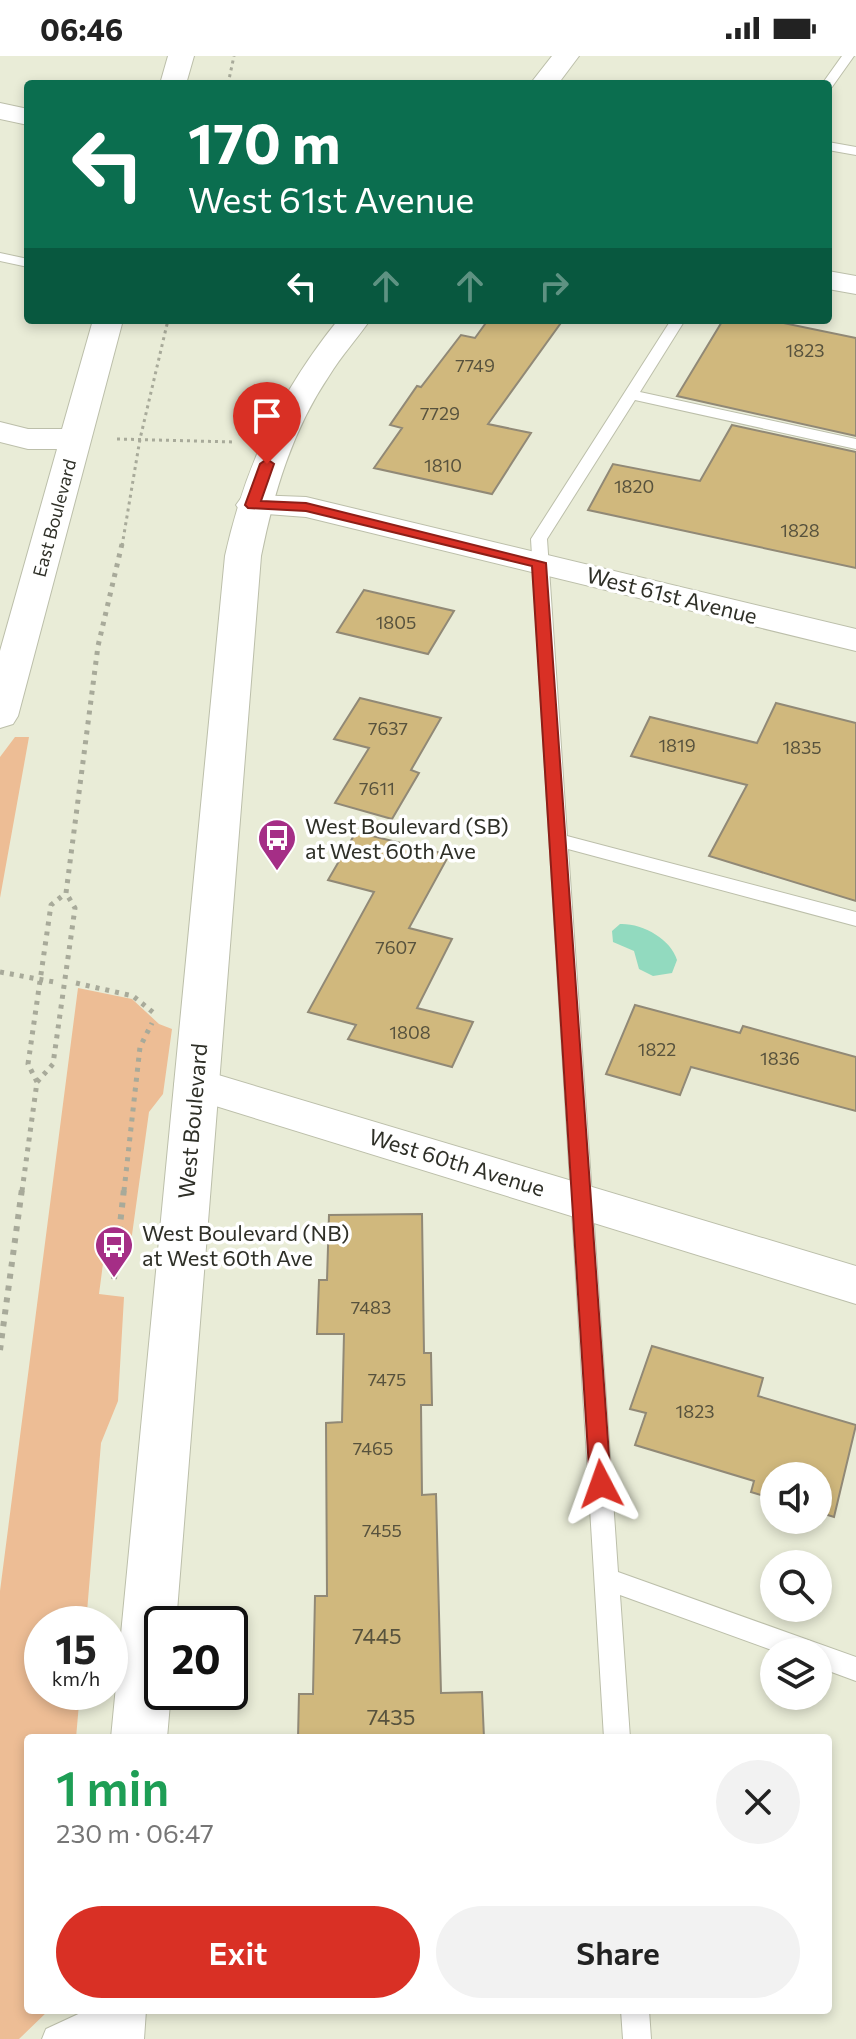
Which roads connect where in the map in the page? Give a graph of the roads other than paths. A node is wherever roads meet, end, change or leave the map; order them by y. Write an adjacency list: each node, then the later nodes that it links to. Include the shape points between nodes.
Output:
1 (181, 56): 4 (street)
2 (566, 56): 5 (street)
3 (848, 56): 6 (lane)
4 (174, 80)
5 (547, 80)
6 (831, 80)
7 (0, 111): 8 (street)
8 (24, 116)
9 (832, 147): 10 (lane)
10 (856, 151)
11 (0, 257): 12 (lane)
12 (24, 262)
13 (832, 281): 14 (street)
14 (856, 285)
15 (107, 324): 20 (street, East Boulevard)
16 (351, 324): 22 (street, West Boulevard, via 296,399)
17 (676, 324): 18 (lane)
18 (633, 395): 21 (lane); 23 (lane, via 539,539)
19 (0, 432): 20 (street, via 28,439)
20 (76, 439): 25 (street, East Boulevard)
21 (856, 444)
22 (253, 505): 23 (street, West 61st Avenue, via 306,507); 29 (street, West Boulevard, via 243,556)
23 (539, 563): 24 (street, West 61st Avenue); 27 (lane)
24 (856, 640)
25 (9, 649): 26 (street, East Boulevard)
26 (0, 716)
27 (560, 840): 28 (lane); 30 (lane)
28 (856, 919)
29 (195, 1084): 30 (street, West 60th Avenue); 36 (street, West Boulevard)
30 (582, 1200): 31 (street, West 60th Avenue); 32 (lane)
31 (856, 1285)
32 (607, 1579): 33 (lane); 37 (lane)
33 (769, 1638)
34 (832, 1661): 35 (lane)
35 (856, 1669)
36 (139, 1734)
37 (617, 1734)
38 (108, 2014): 41 (lane)
39 (116, 2014): 42 (street)
40 (635, 2014): 43 (lane)
41 (56, 2039)
42 (113, 2039)
43 (637, 2039)

